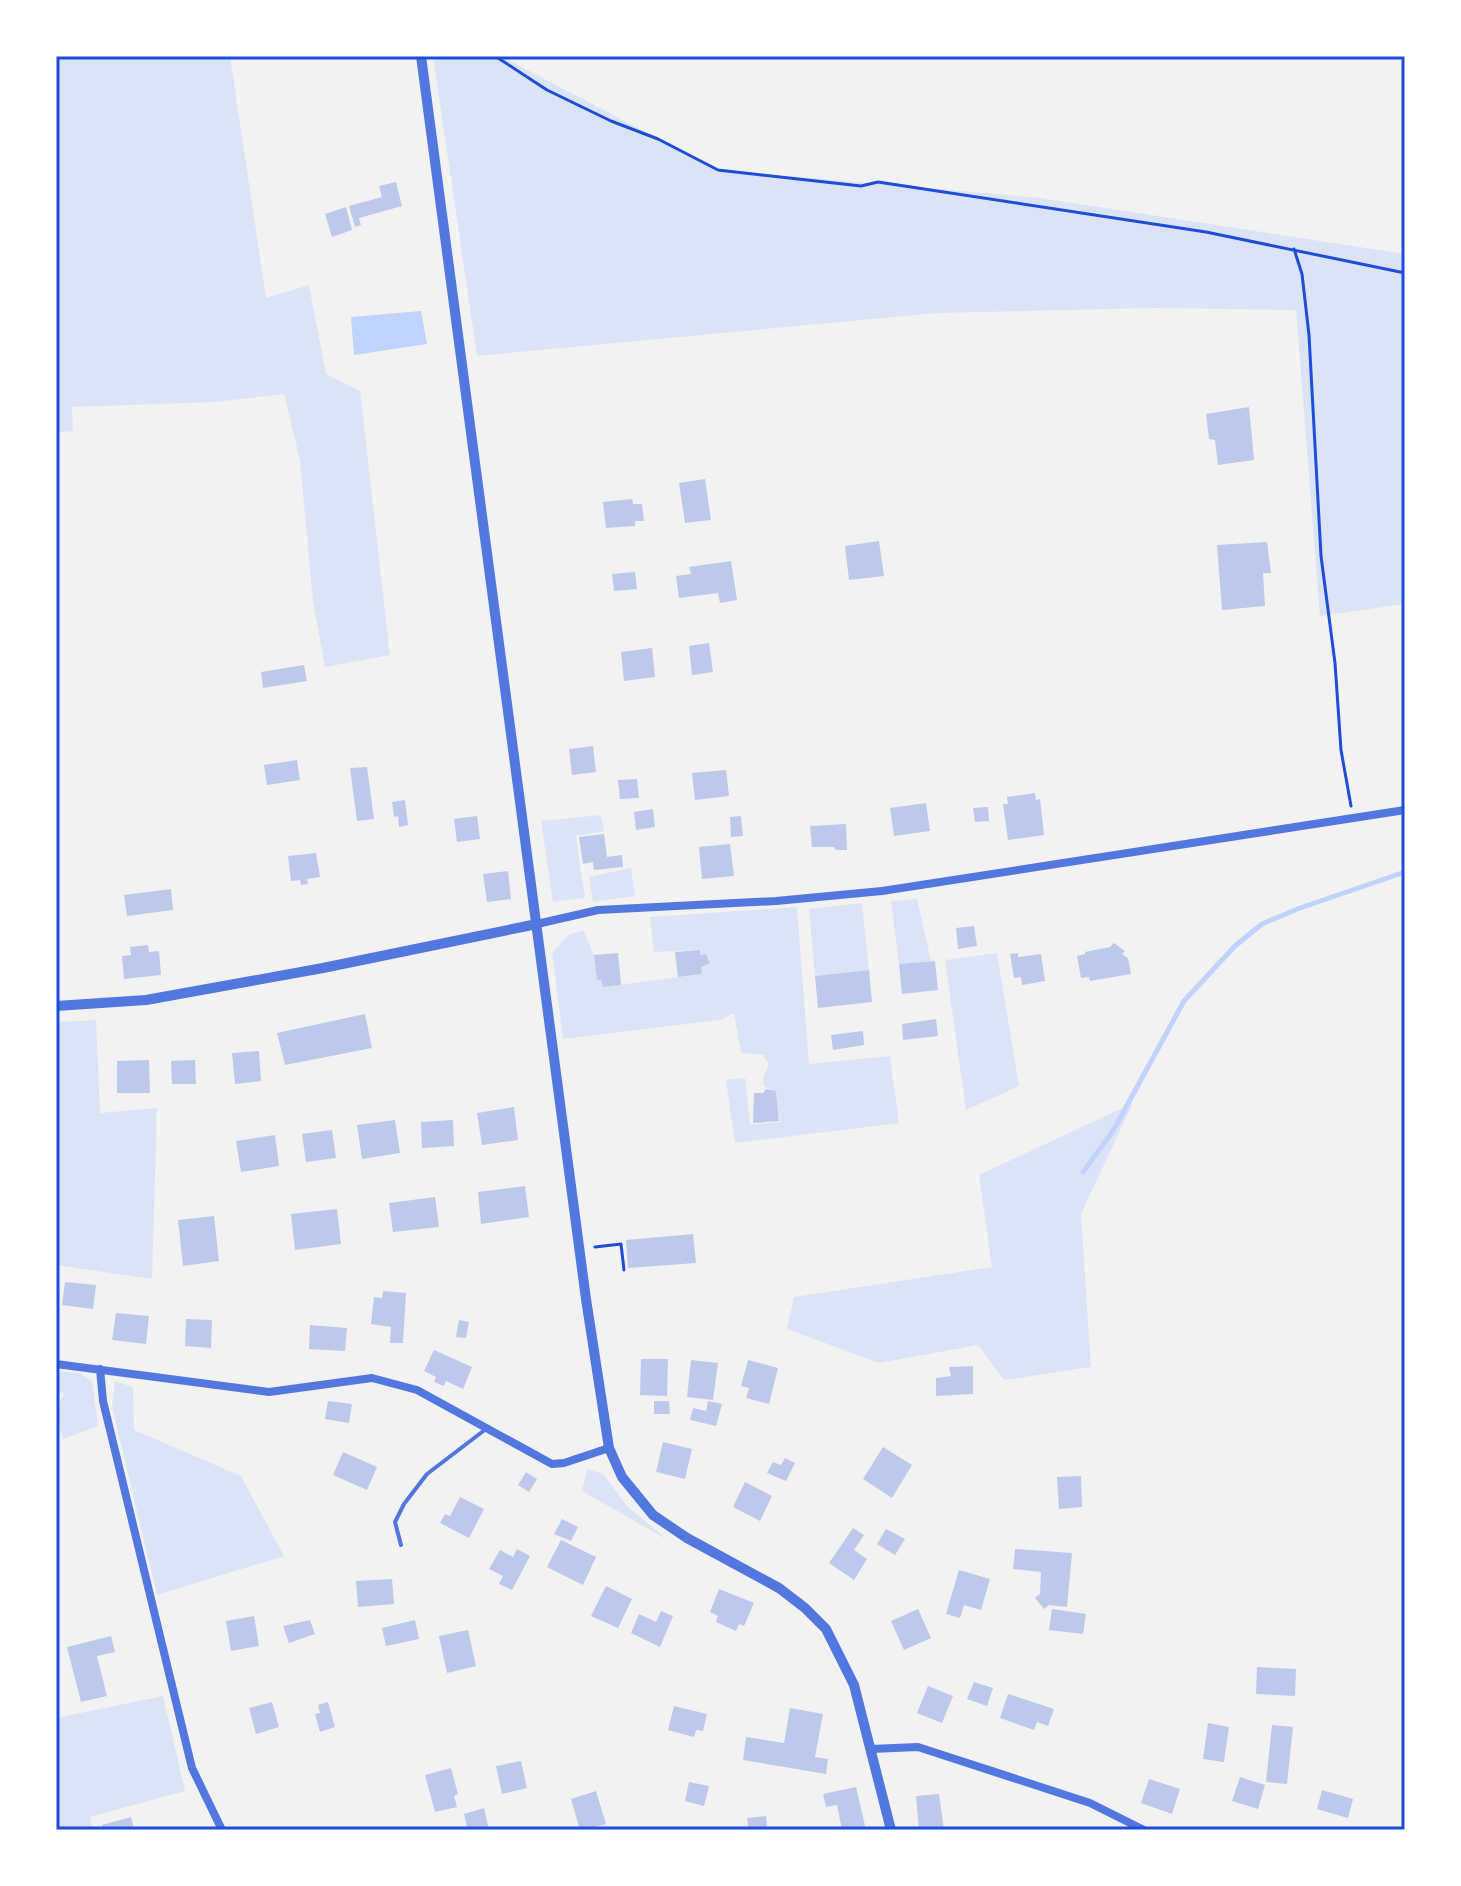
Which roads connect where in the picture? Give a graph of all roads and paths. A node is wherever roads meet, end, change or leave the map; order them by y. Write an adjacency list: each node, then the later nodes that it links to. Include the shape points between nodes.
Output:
1 (421, 56): 7 (street)
2 (495, 56): 3 (path, via 547,90 718,170 861,186 878,182)
3 (1294, 249): 4 (path); 6 (path, via 1308,319 1321,556)
4 (1405, 273)
5 (1405, 810): 6 (street)
6 (1353, 818): 7 (street, via 882,891 598,910)
7 (537, 924): 8 (street, via 146,1000); 14 (street)
8 (56, 1006)
9 (590, 1247): 10 (path, via 621,1244)
10 (624, 1270)
11 (56, 1364): 12 (street)
12 (100, 1369): 13 (street, via 269,1392 372,1378 417,1390); 17 (street, via 103,1401 192,1768)
13 (487, 1428): 14 (street, via 552,1464); 15 (lane, via 427,1474 404,1504 395,1522)
14 (609, 1448): 16 (street, via 629,1487 653,1515 779,1588 826,1629 854,1685)
15 (401, 1545)
16 (871, 1749): 18 (street); 19 (street, via 918,1747 1090,1803)
17 (222, 1830)
18 (891, 1830)
19 (1144, 1830)

